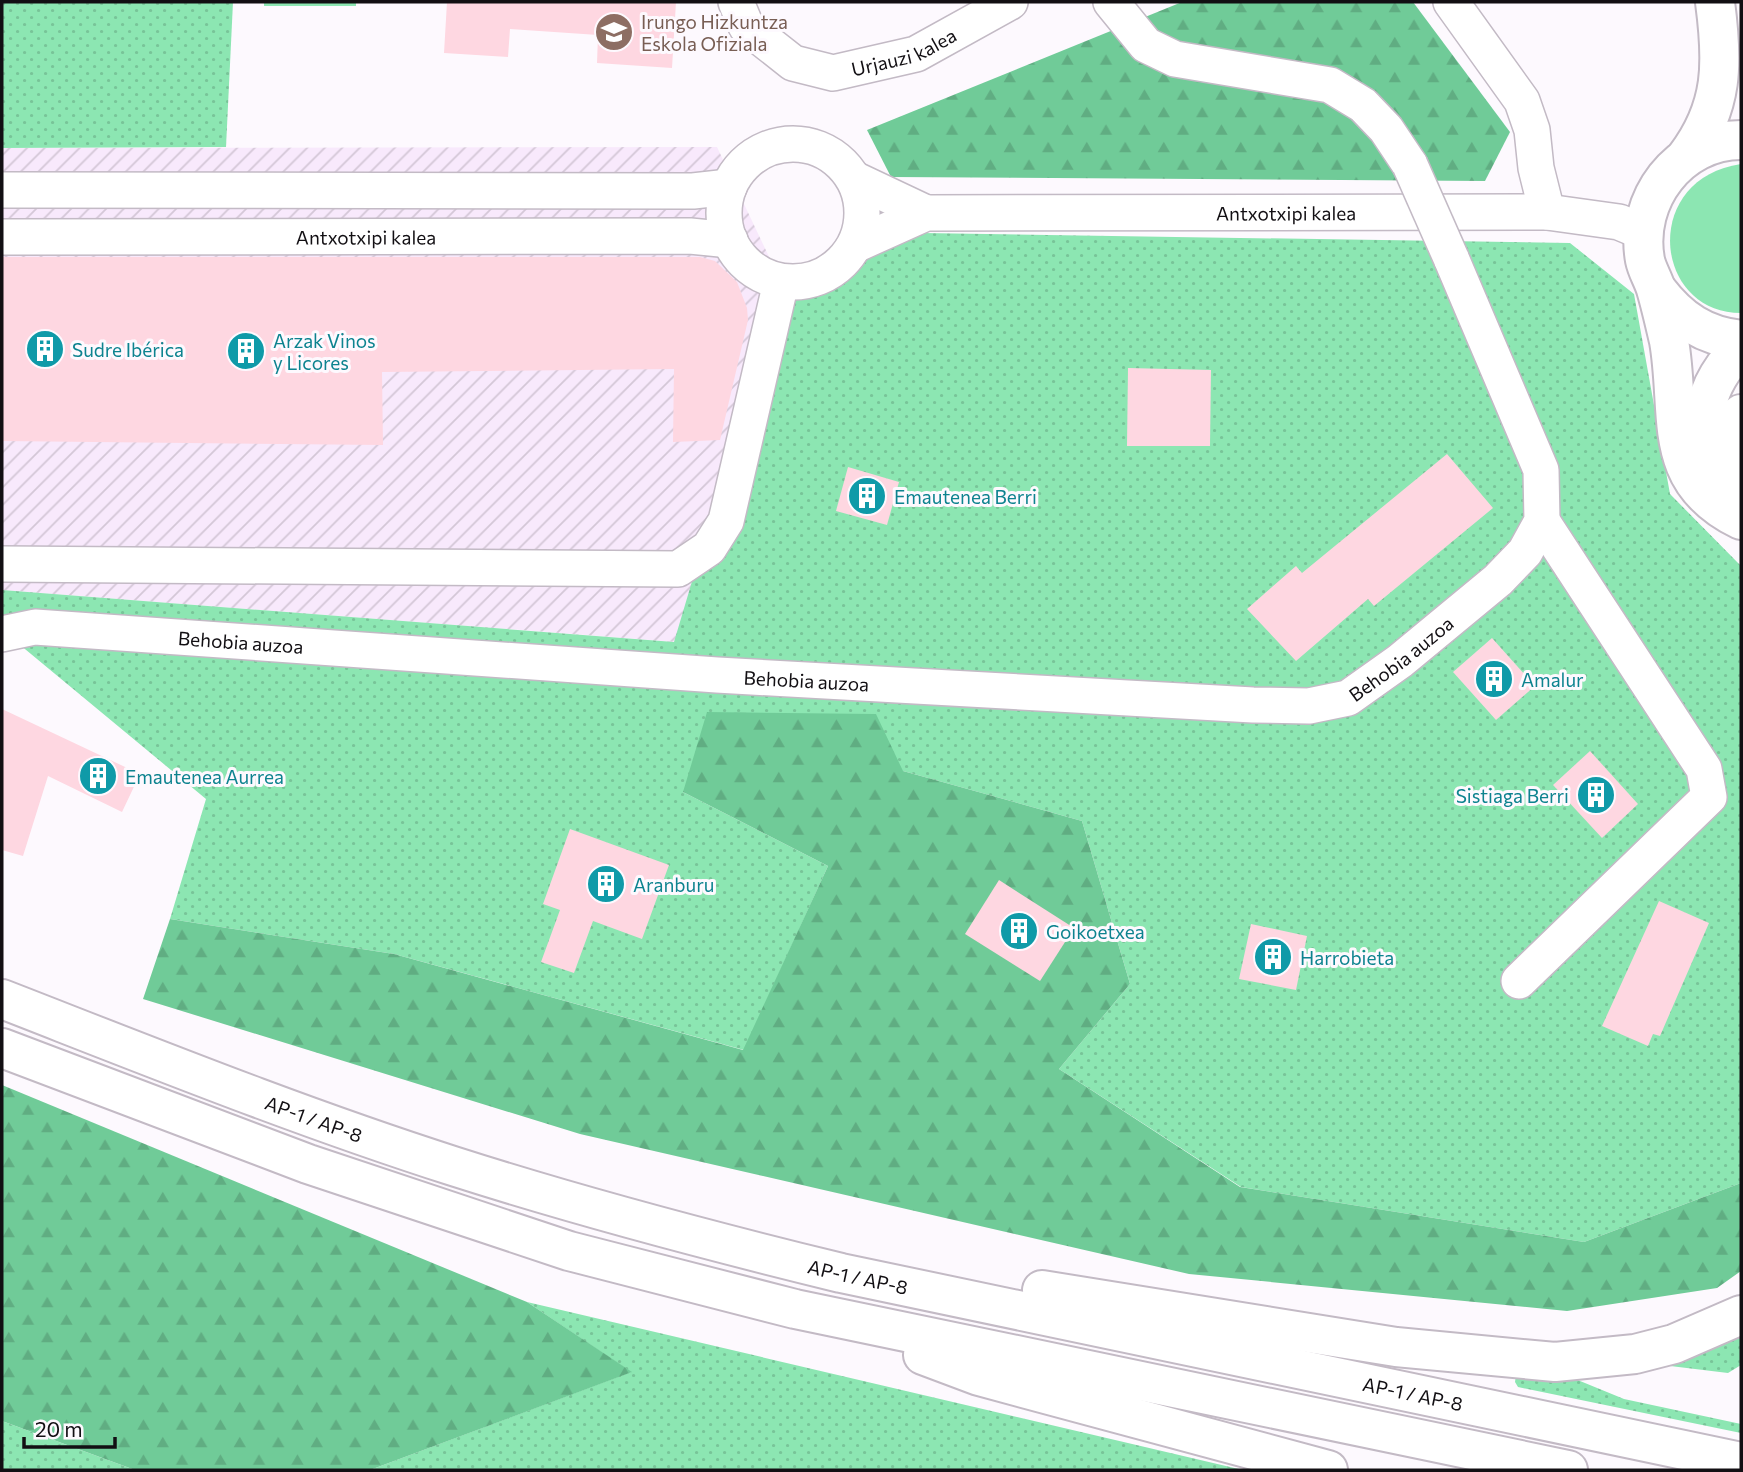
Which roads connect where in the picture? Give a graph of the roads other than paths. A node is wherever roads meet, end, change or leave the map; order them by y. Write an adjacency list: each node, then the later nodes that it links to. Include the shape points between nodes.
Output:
1 (736, 2): 2 (street, Urjauzi kalea, via 747,26 793,63 833,73 916,54)
2 (1010, 2)
3 (1111, 2): 25 (street, bridge, via 1146,45 1175,60 1330,85 1363,106 1386,129 1410,165 1541,470)
4 (1451, 2): 11 (street, via 1525,108)
5 (1715, 2): 7 (highway, via 1717,99 1701,138)
6 (1741, 140): 7 (highway, via 1708,145)
7 (1686, 158): 13 (highway, via 1664,178 1650,203)
8 (854, 179): 9 (street, via 841,162 821,149 778,145 743,165); 12 (street, Antxotxipi kalea); 16 (street, via 862,198 863,222)
9 (729, 187): 10 (street, via 693,191); 15 (street, via 724,221)
10 (2, 190)
11 (1547, 212): 12 (street, Antxotxipi kalea); 13 (street, Antxotxipi kalea, via 1619,222)
12 (926, 213): 16 (street, Antxotxipi kalea)
13 (1643, 232): 18 (highway, via 1645,261)
14 (2, 237): 15 (street, Antxotxipi kalea, via 690,236)
15 (730, 240): 17 (street, via 742,260)
16 (855, 245): 17 (street, via 836,268 813,280)
17 (782, 282): 26 (street, via 726,521 709,548 678,569)
18 (1656, 289): 19 (highway, via 1673,311 1695,327 1720,338); 24 (highway, via 1669,342 1683,465 1702,494)
19 (1741, 340)
20 (1741, 347): 23 (highway, via 1713,384 1704,423 1709,449)
21 (1741, 414): 22 (highway, via 1735,444)
22 (1741, 474)
23 (1741, 501)
24 (1741, 520)
25 (1542, 522): 27 (street, Behobia auzoa, via 1525,552 1498,580 1400,661 1348,698 1309,706 717,675 35,626); 28 (street, via 1704,769 1709,797)
26 (2, 564)
27 (2, 634)
28 (1519, 981)
29 (2, 999): 31 (highway, AP-1 / AP-8, via 451,1166 606,1213)
30 (2, 1048): 32 (highway, via 438,1209 569,1251)
31 (841, 1273): 33 (highway, via 915,1270 1396,1347 1555,1362 1635,1354 1674,1344); 34 (highway, AP-1 / AP-8)
32 (795, 1309): 35 (highway, via 979,1376); 36 (highway)
33 (1741, 1315)
34 (1741, 1462)
35 (1328, 1470)
36 (1568, 1470)

